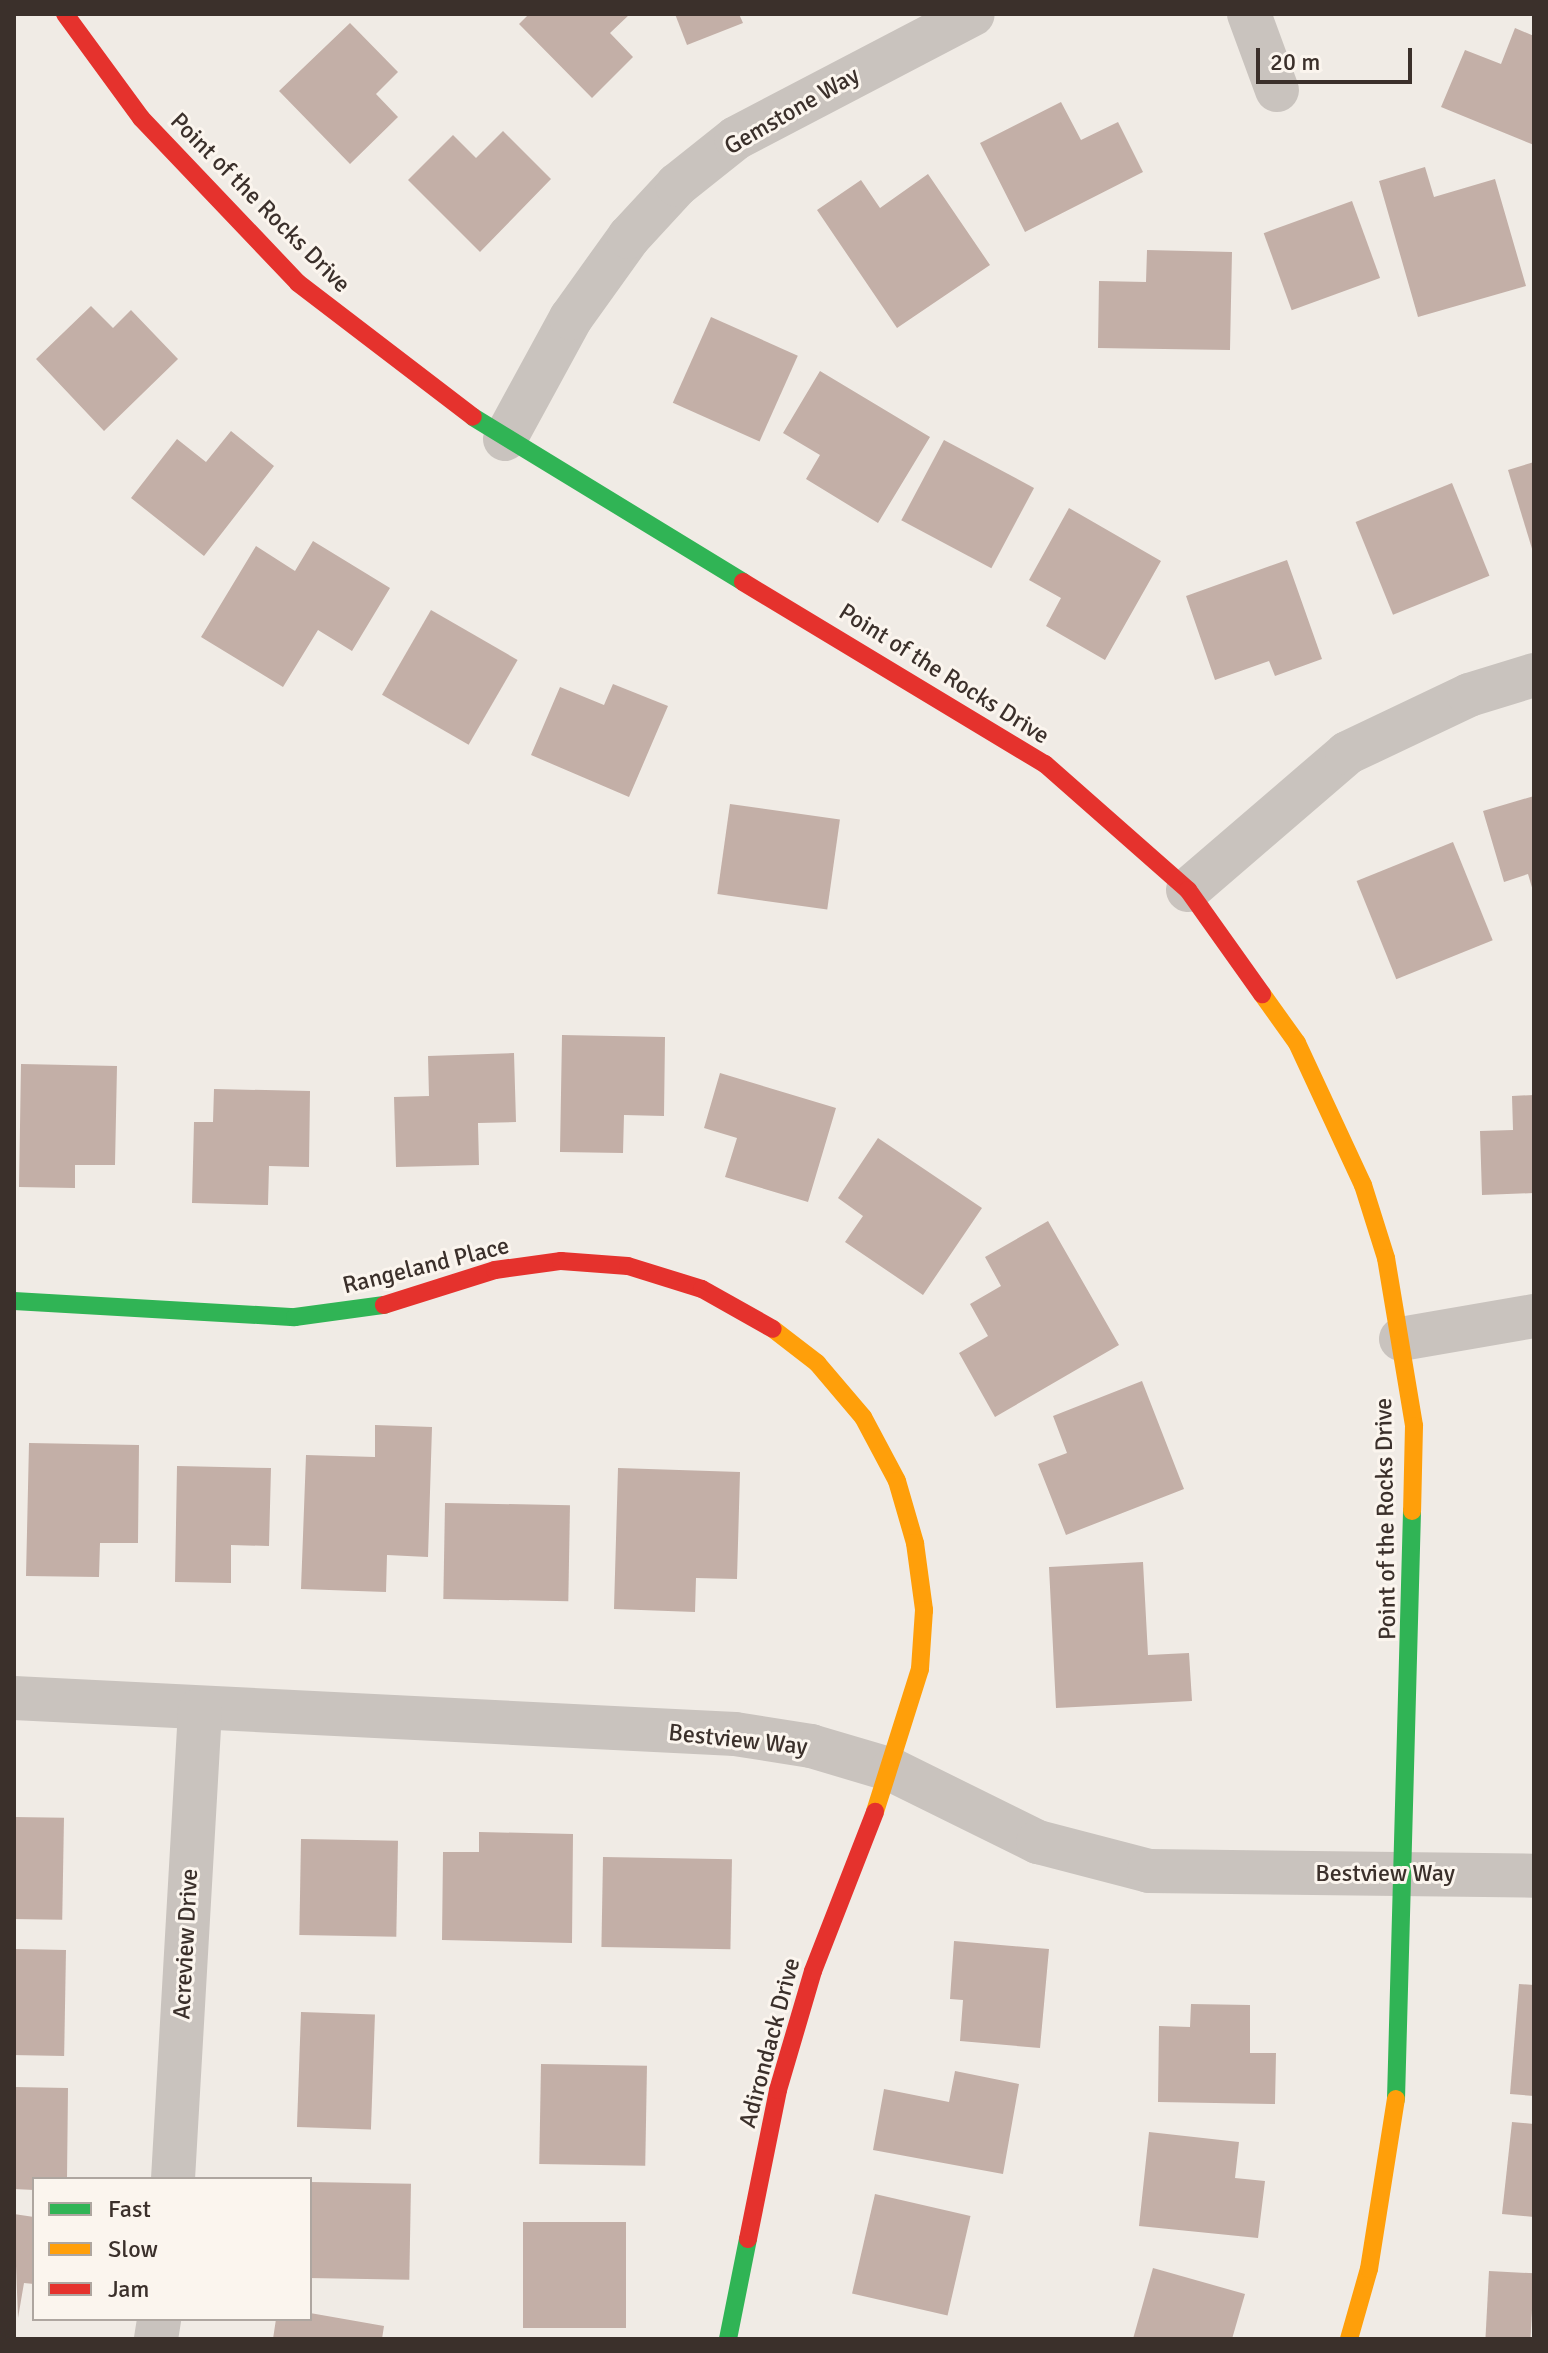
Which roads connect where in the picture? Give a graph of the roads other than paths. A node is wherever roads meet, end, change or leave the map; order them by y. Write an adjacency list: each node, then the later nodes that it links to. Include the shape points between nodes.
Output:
1 (65, 14): 5 (street, Point of the Rocks Drive, via 141,118 298,283 398,365)
2 (973, 14): 5 (street, Gemstone Way, via 736,138 677,185 629,237 571,318)
3 (1249, 14): 4 (street)
4 (1277, 90)
5 (505, 439): 7 (street, Point of the Rocks Drive, via 995,729 1110,816)
6 (1534, 675): 7 (street, via 1469,695 1347,753)
7 (1188, 890): 10 (street, Point of the Rocks Drive, via 1297,1043 1333,1115 1386,1258)
8 (14, 1301): 13 (street, Rangeland Place, via 295,1317 364,1311 495,1270 561,1261 628,1266 702,1289 817,1363 863,1417 897,1481 924,1610 920,1669)
9 (1534, 1316): 10 (street)
10 (1401, 1339): 14 (street, Point of the Rocks Drive, via 1414,1426)
11 (14, 1698): 12 (street, Bestview Way)
12 (200, 1710): 13 (street, Bestview Way, via 735,1734 811,1746); 16 (street, Acreview Drive)
13 (892, 1770): 14 (street, Bestview Way, via 1088,1860 1197,1874); 17 (street, Adirondack Drive, via 813,1971 782,2075)
14 (1406, 1873): 15 (street, Bestview Way); 18 (street, Point of the Rocks Drive, via 1397,2091 1369,2269)
15 (1534, 1876)
16 (173, 2177)
17 (728, 2339)
18 (1349, 2339)

